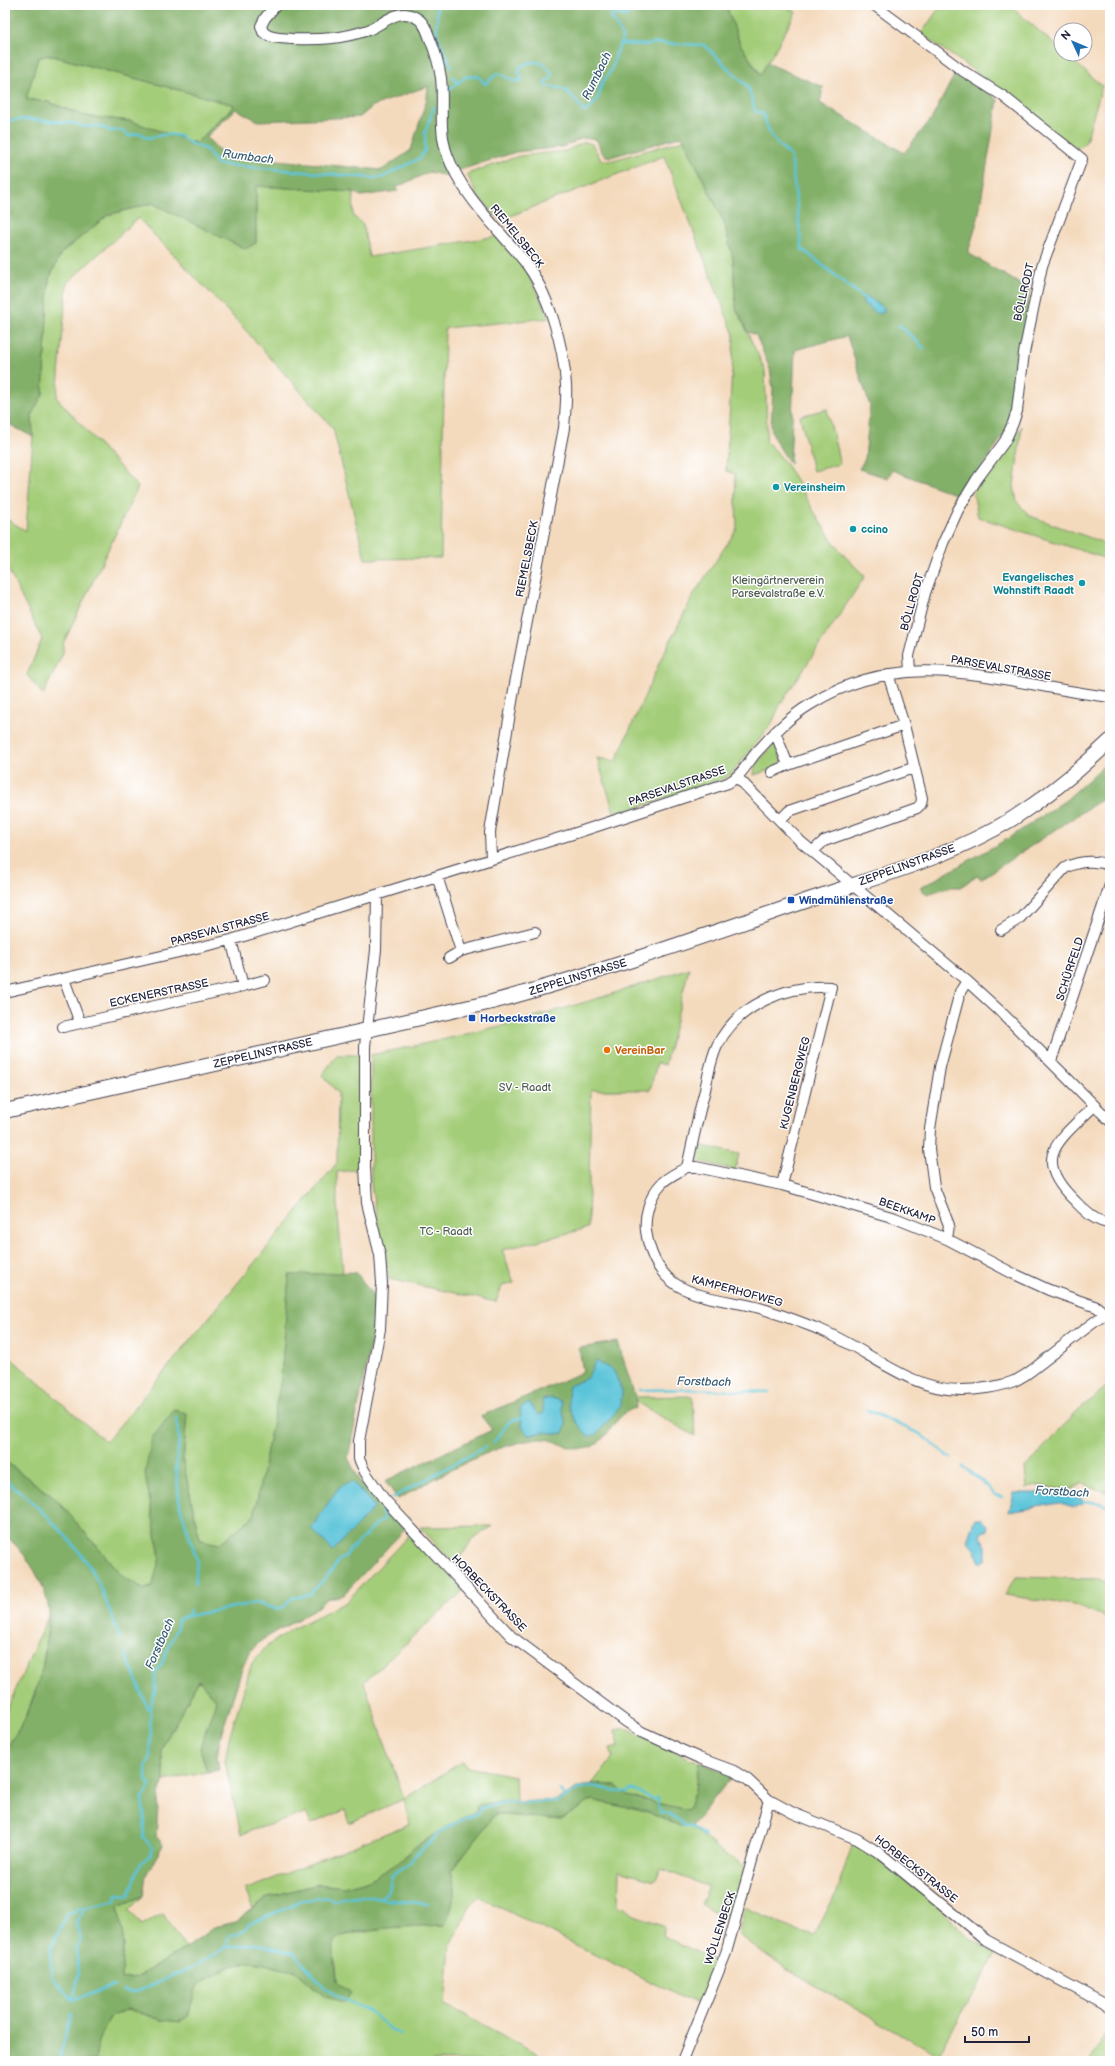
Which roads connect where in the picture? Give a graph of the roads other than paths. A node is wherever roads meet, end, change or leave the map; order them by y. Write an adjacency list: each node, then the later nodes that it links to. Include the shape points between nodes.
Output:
1 (276, 5): 15 (street, RIEMELSBECK, via 261,26 263,32 273,37 315,40 344,37 368,30 399,13 408,13 422,23 434,48 439,68 442,136 455,174 538,282 562,352 566,385 564,428 515,684 490,832)
2 (874, 5): 3 (street, BÖLLRODT, via 963,71 1003,96 1082,159 1042,266 1013,423 1004,441 973,485 943,543 925,593 909,656)
3 (910, 670): 4 (street, PARSEVALSTRASSE); 5 (street, PARSEVALSTRASSE, via 946,670 977,674 1065,692)
4 (888, 674): 6 (street); 7 (street, PARSEVALSTRASSE, via 835,691 811,704)
5 (1110, 697)
6 (904, 725): 9 (street); 10 (street)
7 (775, 732): 9 (street); 12 (street, PARSEVALSTRASSE)
8 (1110, 740): 19 (main road, ZEPPELINSTRASSE, via 1062,784 1011,820 955,848)
9 (788, 764): 11 (street)
10 (913, 768): 13 (street, via 789,811); 14 (street, via 922,798 917,808 824,841)
11 (772, 772)
12 (737, 777): 13 (street); 15 (street, PARSEVALSTRASSE, via 728,783)
13 (780, 820): 14 (street)
14 (813, 851): 19 (street)
15 (491, 858): 17 (street, PARSEVALSTRASSE)
16 (1110, 865): 21 (street, via 1085,861 1066,868 1019,919)
17 (437, 876): 20 (street, PARSEVALSTRASSE); 24 (street)
18 (1110, 885): 34 (street, SCHÜRFELD)
19 (852, 886): 28 (street); 33 (main road, ZEPPELINSTRASSE, via 560,984)
20 (377, 894): 23 (street, PARSEVALSTRASSE); 33 (street, HORBECKSTRASSE, via 376,950)
21 (1001, 930)
22 (536, 932): 24 (street)
23 (231, 940): 26 (street, PARSEVALSTRASSE); 29 (street)
24 (461, 951): 25 (street)
25 (449, 958)
26 (64, 979): 30 (street, PARSEVALSTRASSE); 31 (street)
27 (265, 980): 29 (street, ECKENERSTRASSE)
28 (967, 981): 34 (street); 41 (street, via 960,992 940,1067 930,1129 929,1149 934,1187 950,1225)
29 (243, 986): 31 (street, ECKENERSTRASSE)
30 (5, 992)
31 (80, 1023): 32 (street, ECKENERSTRASSE)
32 (63, 1027)
33 (366, 1031): 36 (main road, ZEPPELINSTRASSE); 43 (street, HORBECKSTRASSE, via 367,1203 380,1255 382,1283 380,1328 359,1442 359,1458 365,1472 384,1499 511,1636 642,1732 699,1758 734,1770)
34 (1051, 1061): 35 (street)
35 (1094, 1106): 37 (street); 40 (street, via 1058,1142 1051,1164 1054,1178 1061,1188 1095,1219)
36 (5, 1111)
37 (1110, 1121)
38 (687, 1167): 39 (street, BEEKKAMP); 39 (street, KUGENBERGWEG, via 716,1047 729,1028 747,1011 776,995 796,989 831,987); 42 (street, KAMPERHOFWEG, via 662,1183 653,1195 647,1211 649,1247 654,1262 667,1277 694,1294 758,1308 800,1322 852,1345 914,1380 961,1390 1014,1381)
39 (782, 1185): 41 (street, BEEKKAMP, via 895,1218)
40 (1110, 1223)
41 (947, 1239): 42 (street, BEEKKAMP, via 1049,1290)
42 (1108, 1312)
43 (769, 1800): 44 (street, HORBECKSTRASSE, via 793,1813 857,1839 881,1854 986,1940); 45 (street, WÖLLENBECK, via 726,1953)
44 (1110, 2007)
45 (682, 2061)

